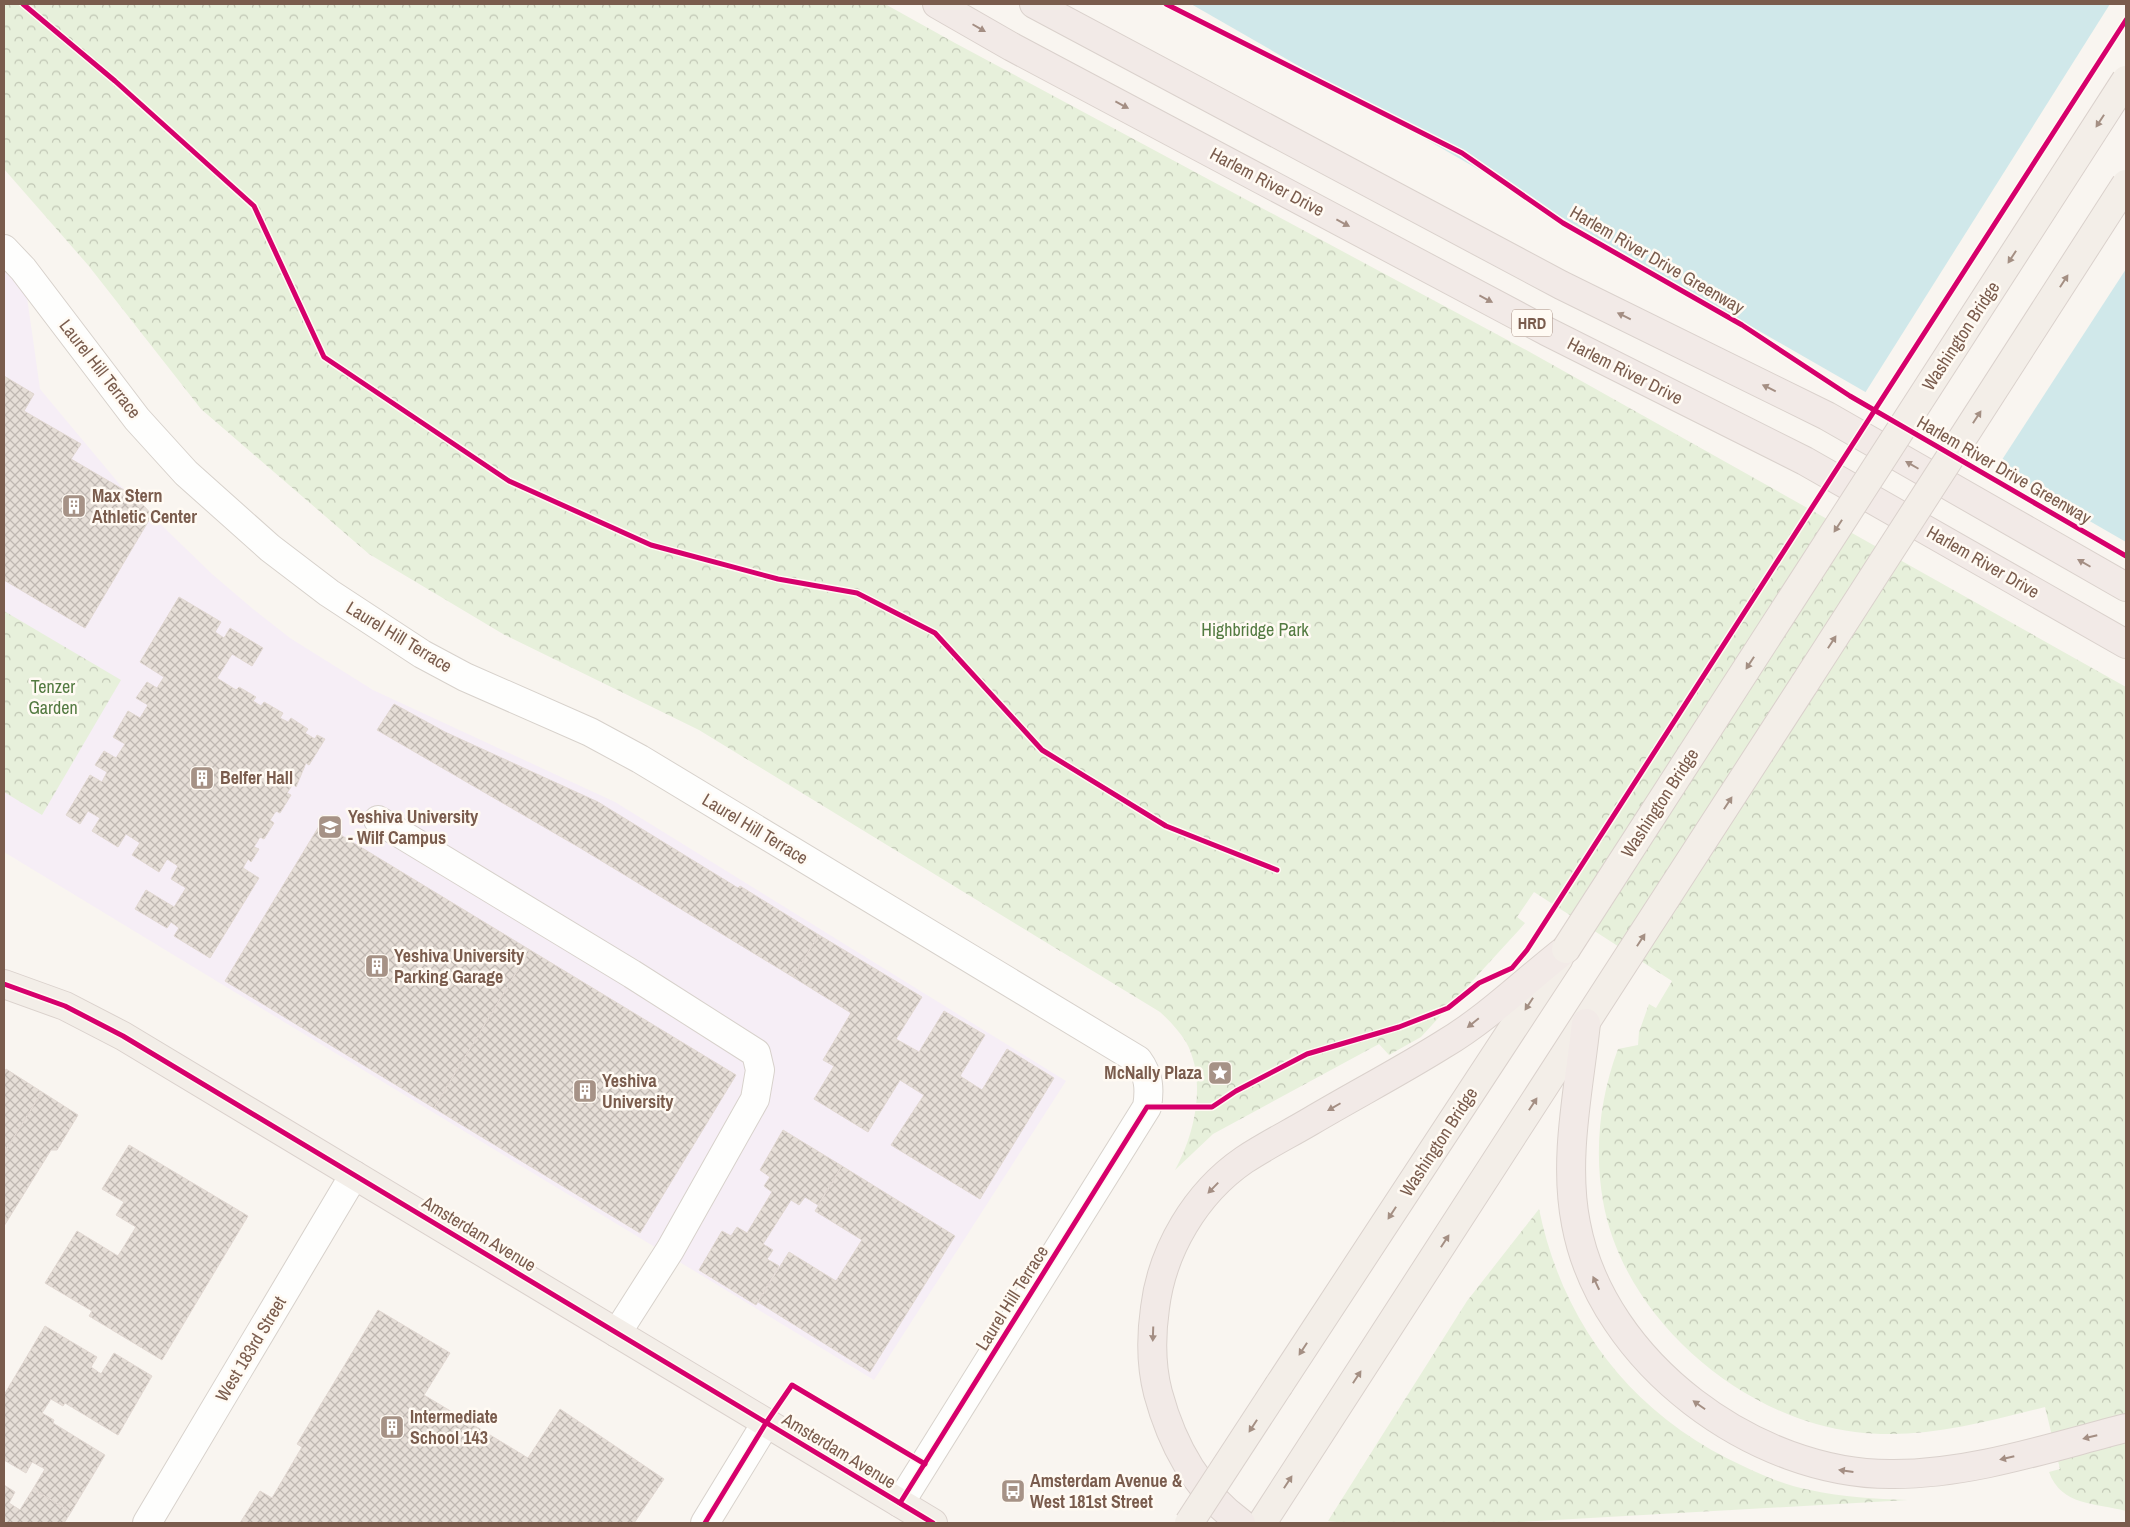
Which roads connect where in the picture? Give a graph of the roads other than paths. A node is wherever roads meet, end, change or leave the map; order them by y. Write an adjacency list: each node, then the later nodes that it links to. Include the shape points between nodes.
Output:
1 (937, 4): 7 (highway, Harlem River Drive / HRD, one-way to 7, via 1012,47 1546,330 1805,461)
2 (1034, 4): 6 (highway, HRD, one-way to 2, via 1827,416 1561,285)
3 (2126, 80): 9 (main road, Washington Bridge, one-way to 9, bridge)
4 (2126, 184): 11 (main road, one-way to 4, bridge)
5 (4, 249): 16 (street, Laurel Hill Terrace, via 24,269 115,393 175,460 215,500 305,576 441,664 640,759 1138,1060 1148,1082 1147,1107)
6 (2126, 587)
7 (2126, 644)
8 (378, 820): 13 (street, via 756,1053 760,1070 755,1099 670,1250)
9 (1566, 949): 20 (main road, Washington Bridge, one-way to 20, bridge); 21 (highway, one-way to 21, via 1446,1043 1243,1161 1208,1193 1179,1234 1168,1254 1156,1298 1152,1345 1156,1386 1170,1431 1189,1467 1210,1496)
10 (4, 984): 12 (main road, Amsterdam Avenue, via 94,1020)
11 (1586, 1023): 15 (highway, one-way to 11, via 1974,1465 1932,1472 1886,1474 1841,1470 1803,1461 1759,1442 1702,1408 1662,1375 1631,1340 1605,1302 1587,1263 1571,1193 1571,1160); 22 (main road, one-way to 11)
12 (354, 1175): 13 (main road, Amsterdam Avenue); 17 (street, West 183rd Street)
13 (617, 1333): 14 (main road, Amsterdam Avenue)
14 (766, 1423): 16 (main road, Amsterdam Avenue); 18 (street)
15 (2126, 1428)
16 (900, 1503): 19 (main road, Amsterdam Avenue)
17 (147, 1523)
18 (705, 1523)
19 (933, 1523)
20 (1189, 1523)
21 (1241, 1523)
22 (1262, 1523)

